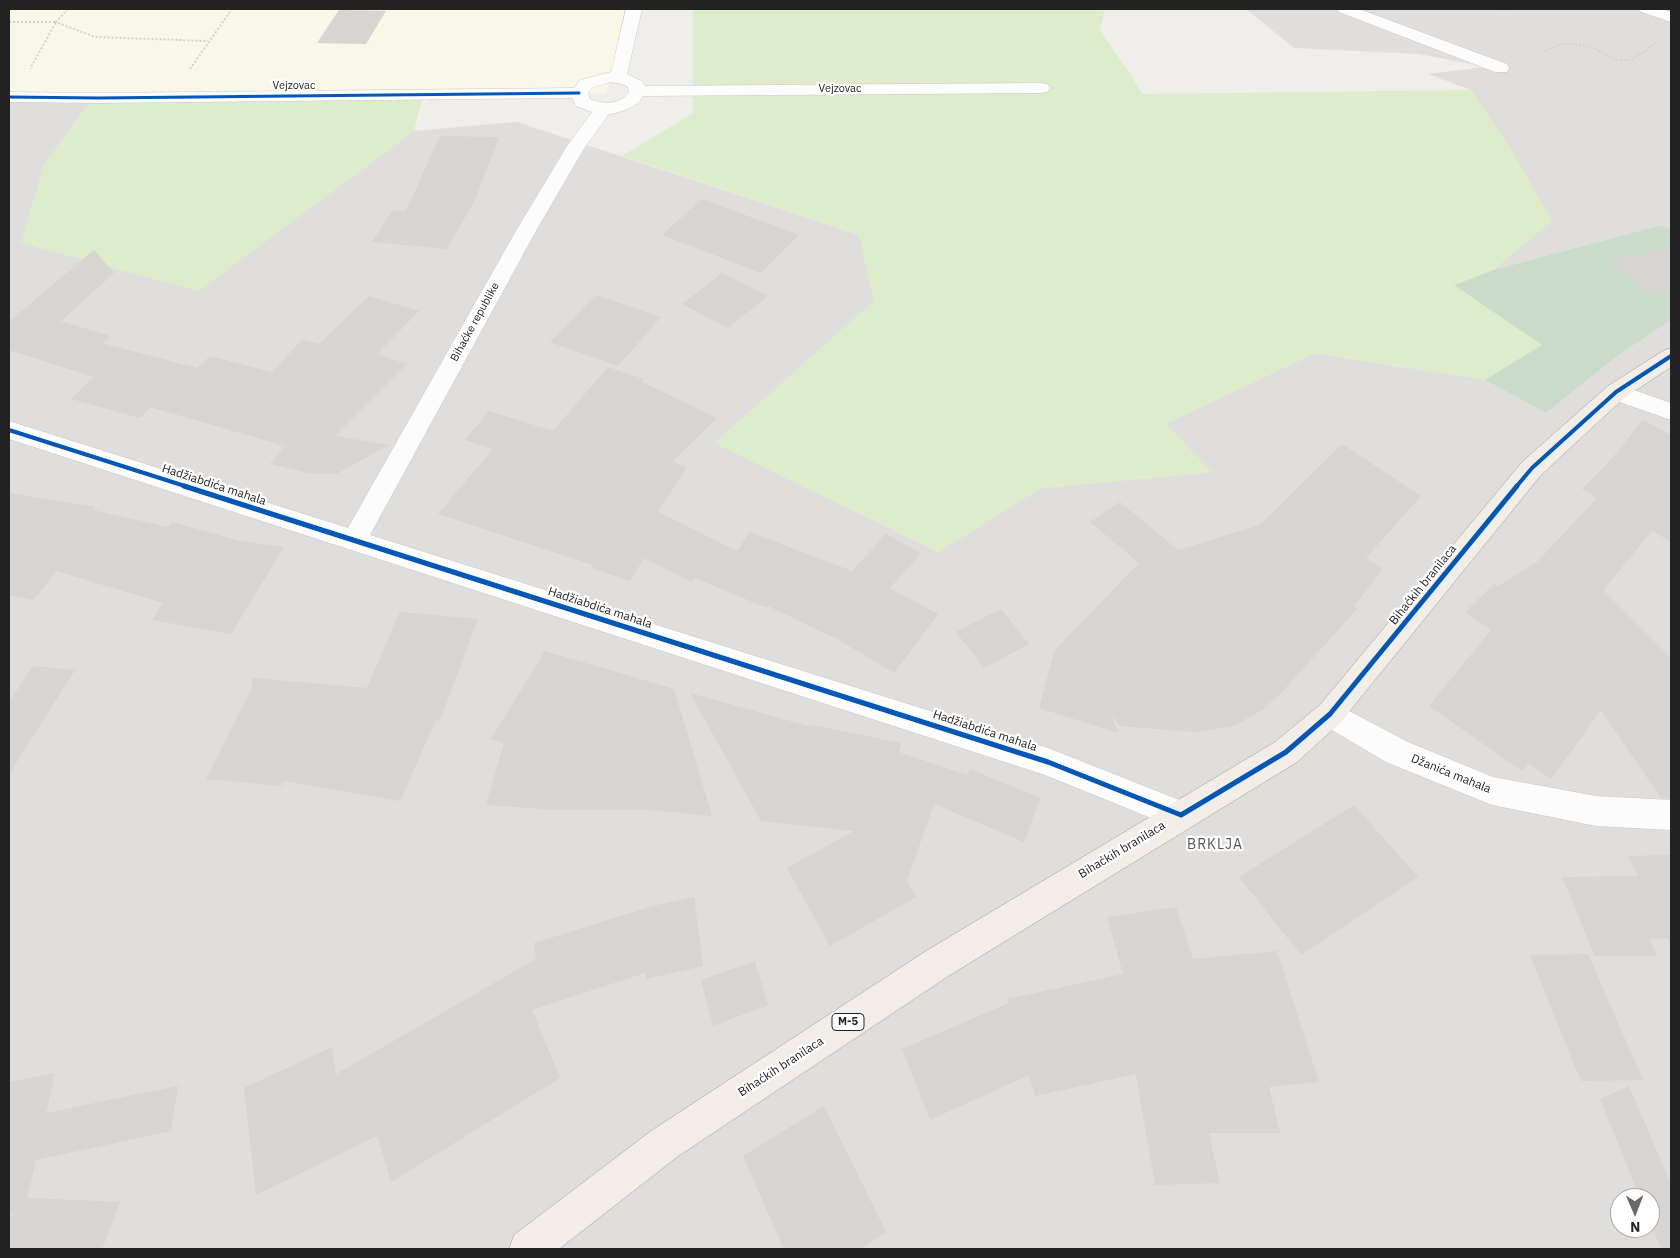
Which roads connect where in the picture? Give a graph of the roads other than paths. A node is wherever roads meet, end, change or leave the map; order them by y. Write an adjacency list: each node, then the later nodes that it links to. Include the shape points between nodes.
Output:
1 (634, 9): 6 (street)
2 (1345, 9): 5 (street)
3 (1647, 9): 4 (street)
4 (1671, 18)
5 (1501, 68)
6 (618, 77): 8 (street, via 633,82); 9 (street, via 592,80)
7 (1041, 88): 8 (street, Vejzovac)
8 (639, 91): 11 (street, via 637,97 623,106)
9 (579, 93): 10 (street, Vejzovac); 11 (street, via 582,102)
10 (9, 97)
11 (603, 109): 16 (street, Bihaćke republike, via 576,146 527,229)
12 (1671, 356): 13 (main road, Bihaćkih branilaca / M-5)
13 (1616, 392): 14 (street); 17 (main road, Bihaćkih branilaca / M-5, via 1532,468)
14 (1671, 412)
15 (9, 430): 16 (street, Hadžiabdića mahala)
16 (354, 540): 18 (street, Hadžiabdića mahala, via 1048,762)
17 (1330, 714): 18 (main road, Bihaćkih branilaca / M-5, via 1286,752); 19 (street, Džanića mahala, via 1397,752 1492,791 1596,811)
18 (1181, 815): 20 (main road, Bihaćkih branilaca / M-5, via 938,963 664,1144)
19 (1671, 815)
20 (528, 1249)

